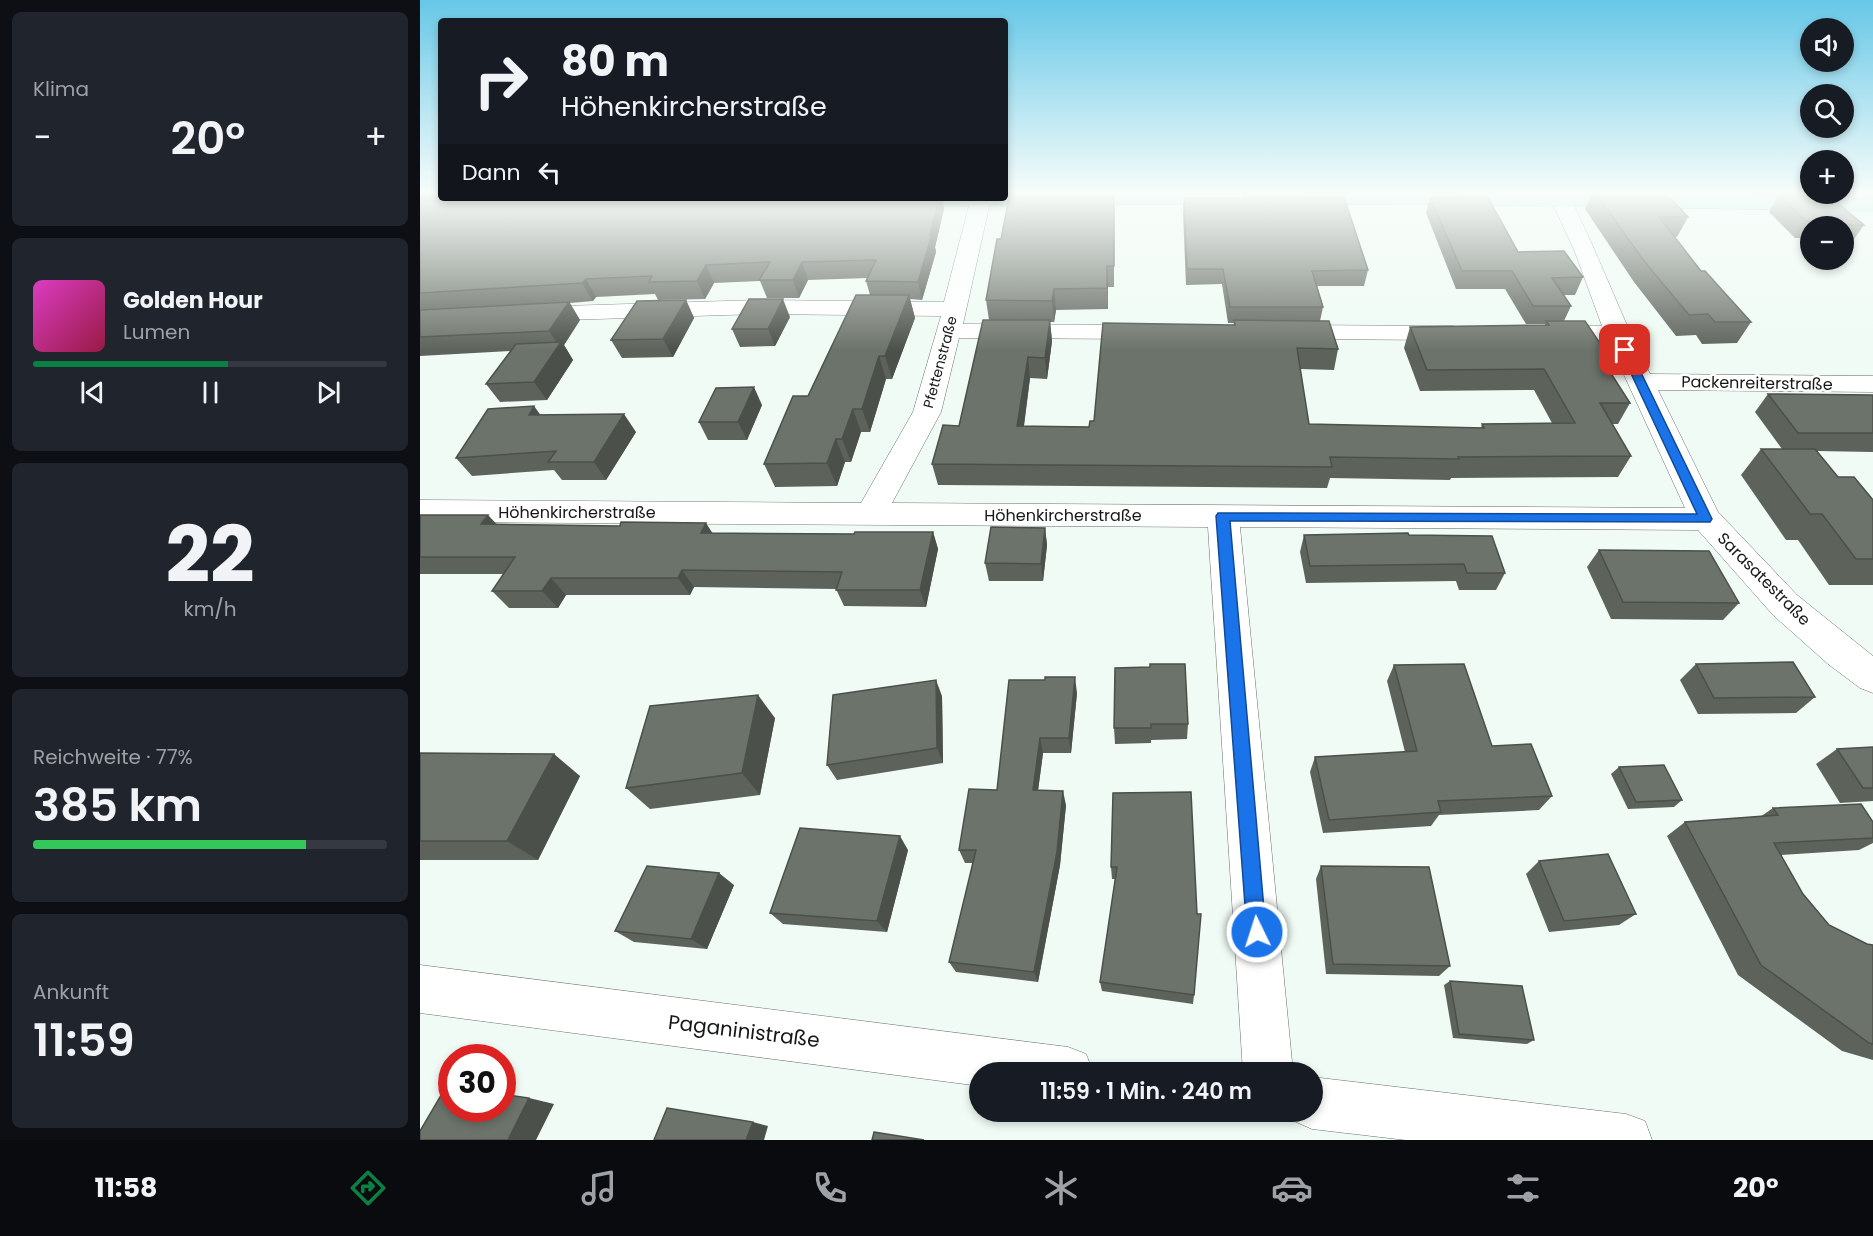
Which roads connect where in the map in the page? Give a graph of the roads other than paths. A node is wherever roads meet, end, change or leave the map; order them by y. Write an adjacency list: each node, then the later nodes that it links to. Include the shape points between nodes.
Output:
1 (970, 245): 4 (street, Pfettenstraße)
2 (1583, 245): 9 (street, Sarasatestraße)
3 (512, 315): 4 (street, via 759,307)
4 (952, 320): 5 (street); 13 (street, Pfettenstraße, via 927,412)
5 (1176, 332)
6 (1271, 332): 7 (street)
7 (1474, 333)
8 (1521, 333): 9 (street)
9 (1617, 333): 10 (street, Sarasatestraße)
10 (1641, 382): 11 (street, Packenreiterstraße); 15 (street, Sarasatestraße)
11 (1873, 384)
12 (420, 511): 13 (street, Höhenkircherstraße)
13 (870, 514): 14 (street, Höhenkircherstraße)
14 (1223, 516): 15 (street, Höhenkircherstraße); 19 (street)
15 (1706, 519): 16 (street, Sarasatestraße, via 1785,604)
16 (1873, 677)
17 (420, 989): 18 (street, Paganinistraße)
18 (990, 1062)
19 (1267, 1062)
20 (1323, 1104): 21 (street)
21 (1626, 1140)

